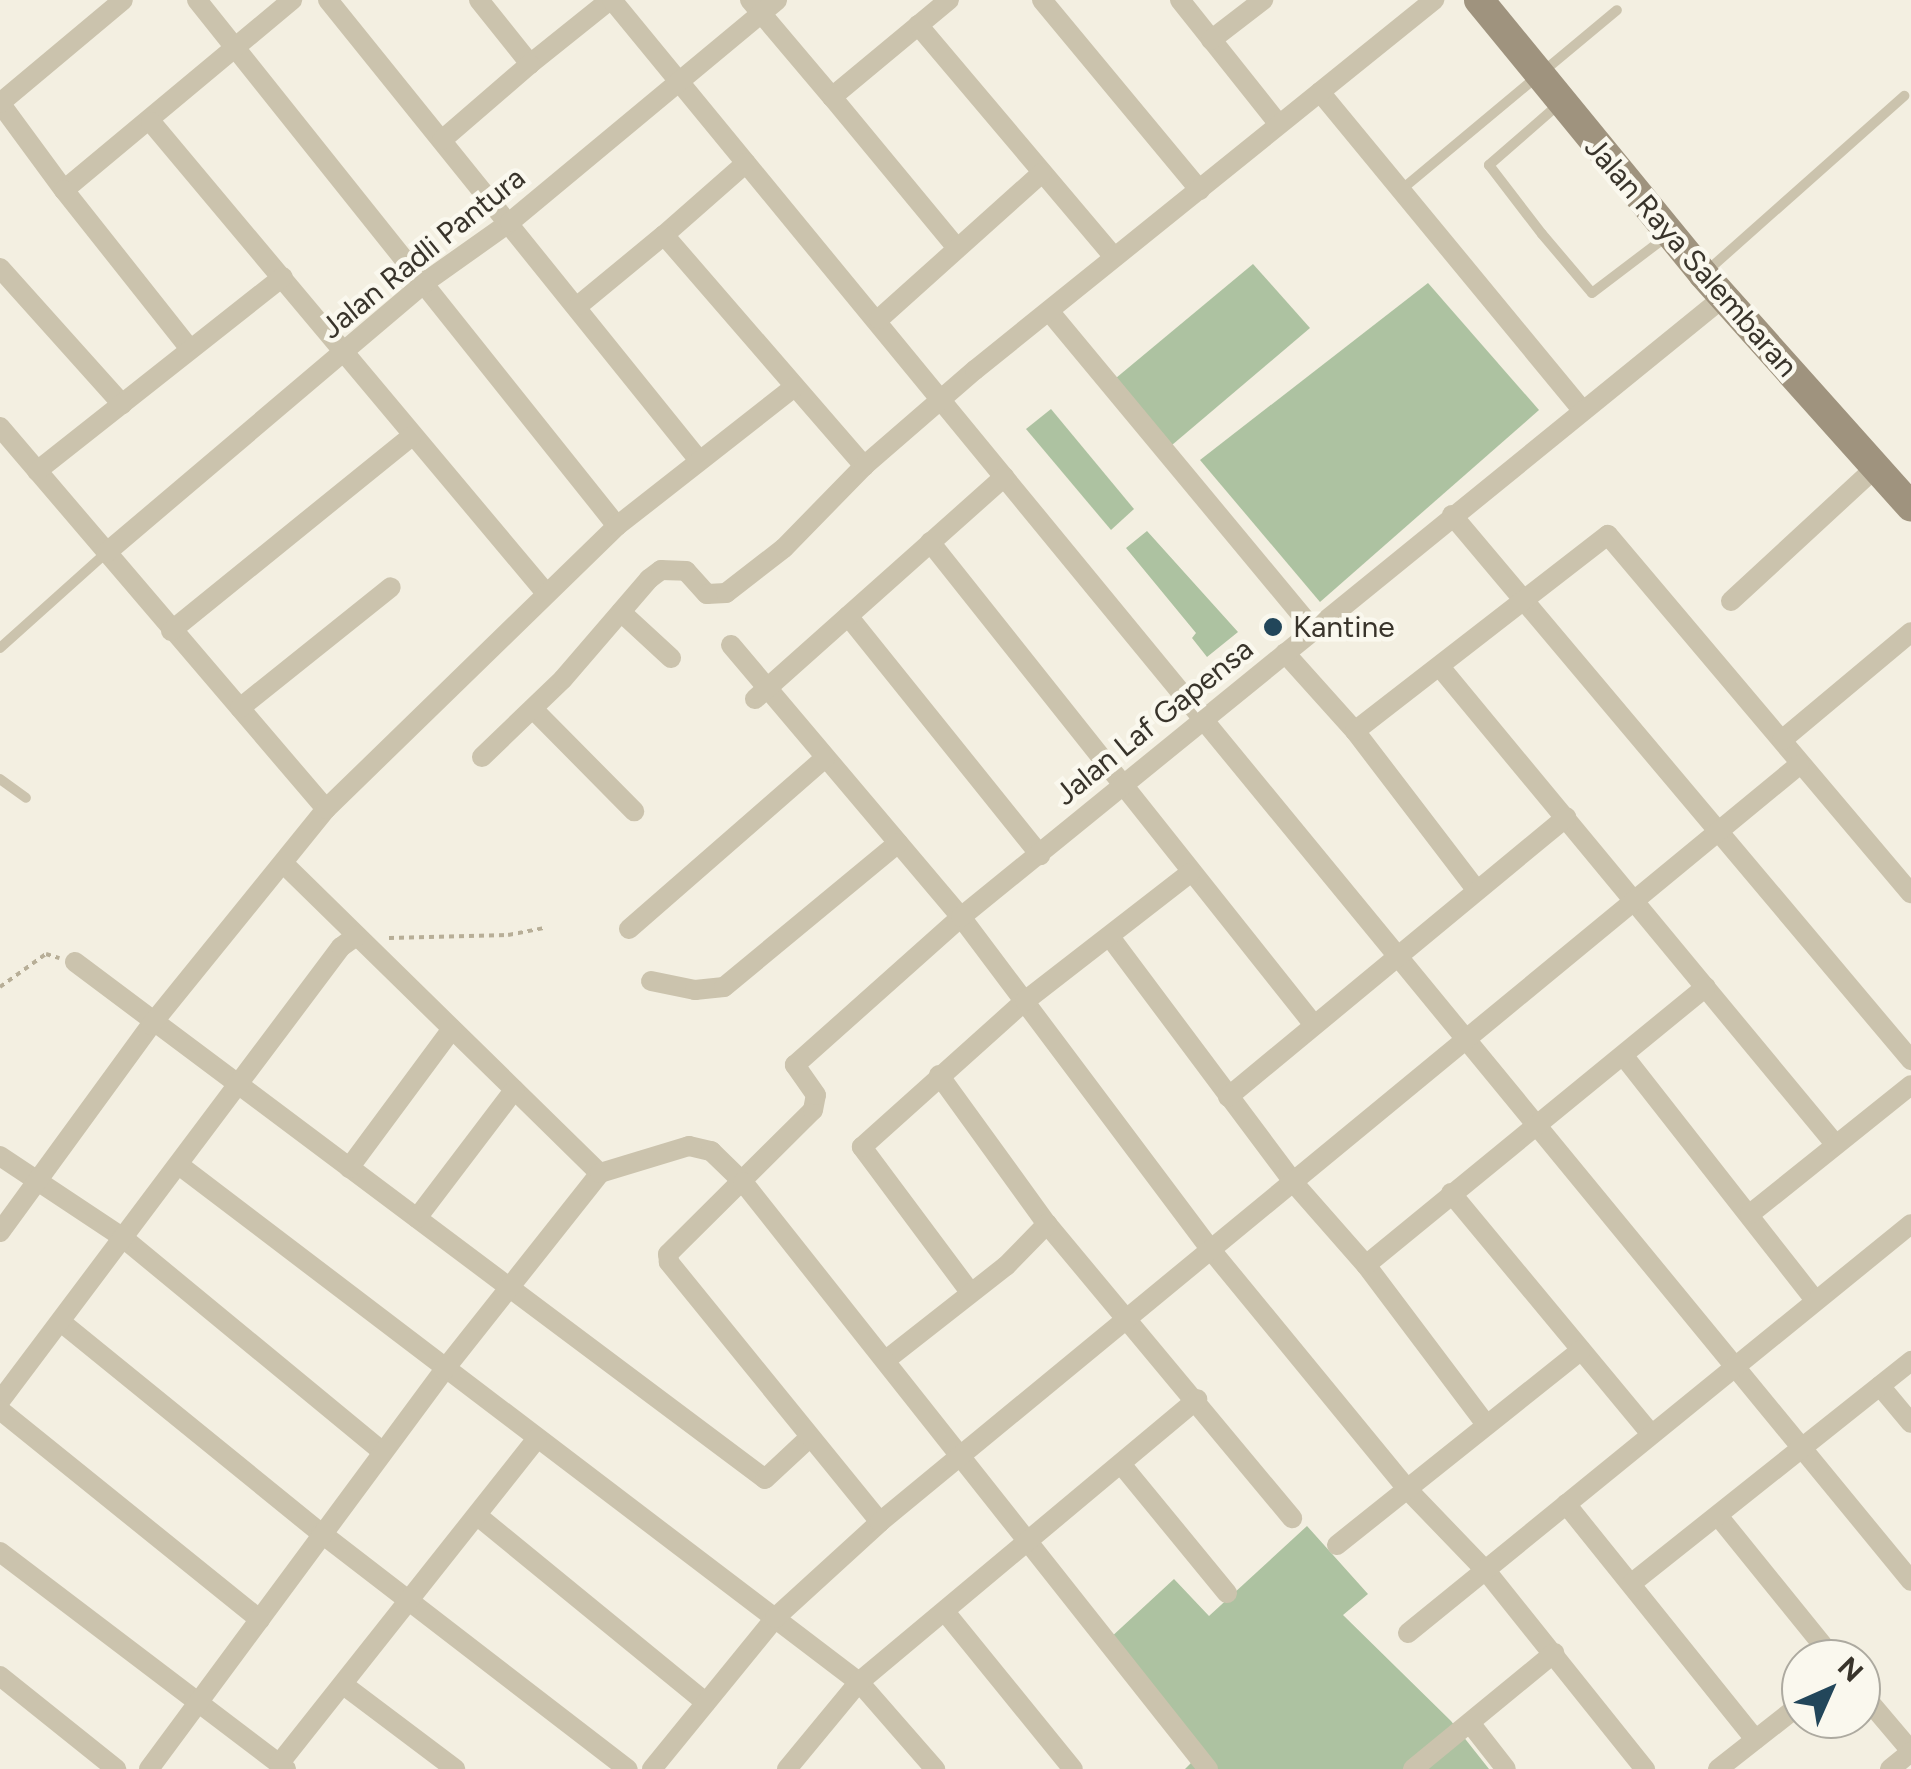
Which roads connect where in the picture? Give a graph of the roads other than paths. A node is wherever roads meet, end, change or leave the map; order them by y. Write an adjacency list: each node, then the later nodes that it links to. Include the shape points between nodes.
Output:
1 (123, 0): 24 (street)
2 (197, 0): 17 (street)
3 (292, 0): 17 (street)
4 (328, 0): 28 (street)
5 (479, 0): 18 (street)
6 (611, 0): 18 (street); 20 (street)
7 (949, 0): 15 (street)
8 (1042, 0): 32 (street)
9 (1180, 0): 16 (street)
10 (1263, 0): 16 (street)
11 (1434, 0): 21 (street)
12 (1479, 0): 19 (main road, Jalan Raya Salembaran)
13 (763, 4): 20 (street, Jalan Radli Pantura); 23 (street)
14 (1617, 10): 19 (lane)
15 (918, 25): 23 (street); 30 (street)
16 (1212, 40): 27 (street)
17 (236, 48): 26 (street); 42 (street)
18 (530, 64): 28 (street)
19 (1539, 78): 25 (main road, Jalan Raya Salembaran); 33 (lane)
20 (677, 83): 29 (street); 34 (street, Jalan Radli Pantura)
21 (1320, 92): 27 (street); 33 (street)
22 (1904, 96): 40 (lane)
23 (832, 97): 37 (street)
24 (0, 103): 31 (street)
25 (1559, 104): 35 (main road, Jalan Raya Salembaran); 35 (lane, via 1489,165 1592,293)
26 (151, 122): 31 (street); 41 (street)
27 (1278, 123): 32 (street)
28 (442, 140): 34 (street)
29 (746, 164): 36 (street); 46 (street)
30 (1042, 173): 37 (street); 38 (street)
31 (64, 190): 47 (street)
32 (1200, 190): 38 (street)
33 (1400, 190): 52 (street)
34 (510, 222): 42 (street, Jalan Radli Pantura); 44 (street)
35 (1670, 233): 40 (main road, Jalan Raya Salembaran)
36 (664, 235): 44 (street); 49 (street)
37 (956, 247): 46 (street)
38 (1114, 257): 45 (street)
39 (0, 268): 51 (street)
40 (1703, 274): 43 (main road, Jalan Raya Salembaran)
41 (284, 278): 47 (street); 48 (street)
42 (424, 283): 48 (street, Jalan Radli Pantura); 62 (street)
43 (1724, 298): 52 (street, Jalan Laf Gapensa); 57 (main road, Jalan Raya Salembaran)
44 (579, 305): 55 (street)
45 (1049, 311): 50 (street); 72 (street)
46 (878, 319): 50 (street)
47 (190, 349): 51 (street)
48 (344, 355): 54 (street); 64 (street, Jalan Radli Pantura)
49 (794, 387): 55 (street); 56 (street)
50 (941, 399): 56 (street); 59 (street)
51 (122, 404): 58 (street)
52 (1581, 409): 61 (street, Jalan Laf Gapensa)
53 (0, 427): 58 (street)
54 (412, 436): 66 (street); 71 (street)
55 (698, 459): 62 (street)
56 (864, 466): 69 (street, via 784,548 726,593 716,598 686,571 661,570)
57 (1876, 467): 60 (main road, Jalan Raya Salembaran); 68 (street)
58 (37, 470): 64 (street)
59 (1004, 477): 63 (street); 82 (street)
60 (1911, 507)
61 (1452, 515): 67 (street); 72 (street, Jalan Laf Gapensa)
62 (617, 526): 66 (street)
63 (930, 542): 70 (street); 89 (street)
64 (106, 553): 71 (street); 75 (lane)
65 (391, 586): 80 (street)
66 (546, 593): 91 (street)
67 (1525, 600): 78 (street); 84 (street, via 1608,534); 94 (street)
68 (1730, 601)
69 (621, 612): 77 (street); 81 (street)
70 (848, 616): 79 (street); 96 (street)
71 (171, 631): 80 (street)
72 (1315, 631): 76 (street, Jalan Laf Gapensa)
73 (1911, 632): 84 (street)
74 (731, 645): 79 (street)
75 (0, 648)
76 (1285, 653): 82 (street, Jalan Laf Gapensa); 83 (street)
77 (671, 658)
78 (1440, 667): 83 (street); 93 (street)
79 (761, 693): 86 (street)
80 (240, 708): 91 (street)
81 (533, 708): 85 (street); 92 (street)
82 (1202, 719): 89 (street, Jalan Laf Gapensa); 106 (street)
83 (1355, 731): 99 (street)
84 (1782, 740): 87 (street)
85 (482, 757)
86 (825, 758): 95 (street); 103 (street)
87 (1799, 765): 94 (street); 100 (street)
88 (0, 779): 90 (lane)
89 (1124, 785): 96 (street, Jalan Laf Gapensa); 98 (street)
90 (26, 798)
91 (326, 809): 97 (street)
92 (634, 811)
93 (1566, 817): 99 (street); 101 (street)
94 (1720, 835): 101 (street); 116 (street)
95 (898, 844): 102 (street); 108 (street, via 724,987 695,990)
96 (1040, 855): 102 (street, Jalan Laf Gapensa)
97 (285, 865): 104 (street); 111 (street)
98 (1190, 873): 105 (street); 112 (street)
99 (1476, 889): 106 (street)
100 (1911, 893)
101 (1639, 902): 109 (street); 114 (street)
102 (961, 918): 110 (street); 129 (street, Jalan Laf Gapensa, via 795,1066 817,1104)
103 (629, 929)
104 (356, 936): 113 (street); 119 (street)
105 (1110, 937): 110 (street); 121 (street)
106 (1397, 957): 112 (street); 114 (street)
107 (75, 962): 111 (street)
108 (651, 980)
109 (1706, 987): 115 (street); 123 (street)
110 (1025, 1001): 117 (street); 138 (street)
111 (151, 1025): 119 (street); 128 (street)
112 (1314, 1025): 121 (street)
113 (452, 1030): 120 (street); 126 (street)
114 (1464, 1040): 122 (street); 130 (street)
115 (1626, 1058): 122 (street); 132 (street)
116 (1911, 1060)
117 (940, 1075): 134 (street); 141 (street, via 862,1148)
118 (1911, 1085): 123 (street)
119 (237, 1086): 125 (street); 126 (street)
120 (514, 1090): 127 (street); 133 (street)
121 (1228, 1097): 130 (street)
122 (1535, 1128): 131 (street); 148 (street)
123 (1835, 1144): 132 (street)
124 (0, 1156): 128 (street)
125 (178, 1165): 137 (street); 149 (street)
126 (349, 1168): 133 (street)
127 (600, 1173): 129 (street, via 689,1146 711,1151); 140 (street)
128 (36, 1177): 136 (street); 137 (street)
129 (743, 1182): 146 (street); 158 (street, via 668,1254 669,1262)
130 (1293, 1182): 138 (street); 139 (street)
131 (1451, 1193): 139 (street); 145 (street)
132 (1750, 1214): 142 (street)
133 (417, 1218): 140 (street)
134 (1047, 1224): 141 (street); 143 (street)
135 (1910, 1226): 142 (street)
136 (0, 1232)
137 (122, 1237): 144 (street); 160 (street)
138 (1211, 1250): 143 (street); 163 (street)
139 (1366, 1264): 155 (street)
140 (509, 1286): 149 (street); 158 (street, via 765,1479)
141 (970, 1292): 146 (street)
142 (1815, 1300): 148 (street)
143 (1130, 1318): 151 (street); 161 (street)
144 (61, 1322): 152 (street); 169 (street)
145 (1581, 1350): 155 (street); 156 (street)
146 (886, 1360): 161 (street)
147 (1911, 1360): 150 (street)
148 (1735, 1366): 156 (street); 159 (street)
149 (444, 1370): 157 (street); 160 (street)
150 (1880, 1386): 154 (street); 159 (street)
151 (1197, 1399): 162 (street); 166 (street)
152 (0, 1402)
153 (0, 1410): 180 (street)
154 (1911, 1422)
155 (1486, 1424): 163 (street)
156 (1651, 1434): 164 (street)
157 (536, 1439): 165 (street); 179 (street)
158 (807, 1440): 168 (street)
159 (1804, 1448): 167 (street); 174 (street)
160 (383, 1452): 169 (street)
161 (961, 1453): 168 (street); 170 (street)
162 (1121, 1464): 170 (street); 176 (street)
163 (1408, 1490): 171 (street); 173 (street)
164 (1566, 1504): 173 (street); 175 (street)
165 (479, 1517): 177 (street); 188 (street)
166 (1292, 1518)
167 (1719, 1518): 175 (street); 182 (street)
168 (880, 1522): 179 (street)
169 (321, 1534): 177 (street); 180 (street)
170 (1028, 1542): 178 (street); 203 (street)
171 (1337, 1545)
172 (0, 1552): 187 (street)
173 (1487, 1572): 181 (street); 183 (street)
174 (1911, 1581)
175 (1632, 1582): 192 (street)
176 (1227, 1593)
177 (412, 1598): 186 (street); 198 (street)
178 (946, 1613): 185 (street); 202 (street)
179 (775, 1618): 185 (street); 188 (street)
180 (260, 1620): 187 (street)
181 (1408, 1633)
182 (1818, 1639)
183 (1554, 1652): 191 (street); 206 (street)
184 (0, 1676): 195 (street)
185 (858, 1682): 200 (street); 201 (street)
186 (345, 1686): 194 (street); 197 (street)
187 (198, 1701): 194 (street); 196 (street)
188 (706, 1704): 199 (street)
189 (1881, 1716): 193 (street)
190 (1781, 1720): 192 (street)
191 (1470, 1723): 204 (street); 205 (street)
192 (1756, 1739): 207 (street)
193 (1911, 1751): 208 (street)
194 (282, 1766)
195 (116, 1769)
196 (149, 1769)
197 (455, 1769)
198 (628, 1769)
199 (652, 1769)
200 (787, 1769)
201 (935, 1769)
202 (1073, 1769)
203 (1208, 1769)
204 (1413, 1769)
205 (1506, 1769)
206 (1645, 1769)
207 (1718, 1769)
208 (1890, 1769)

